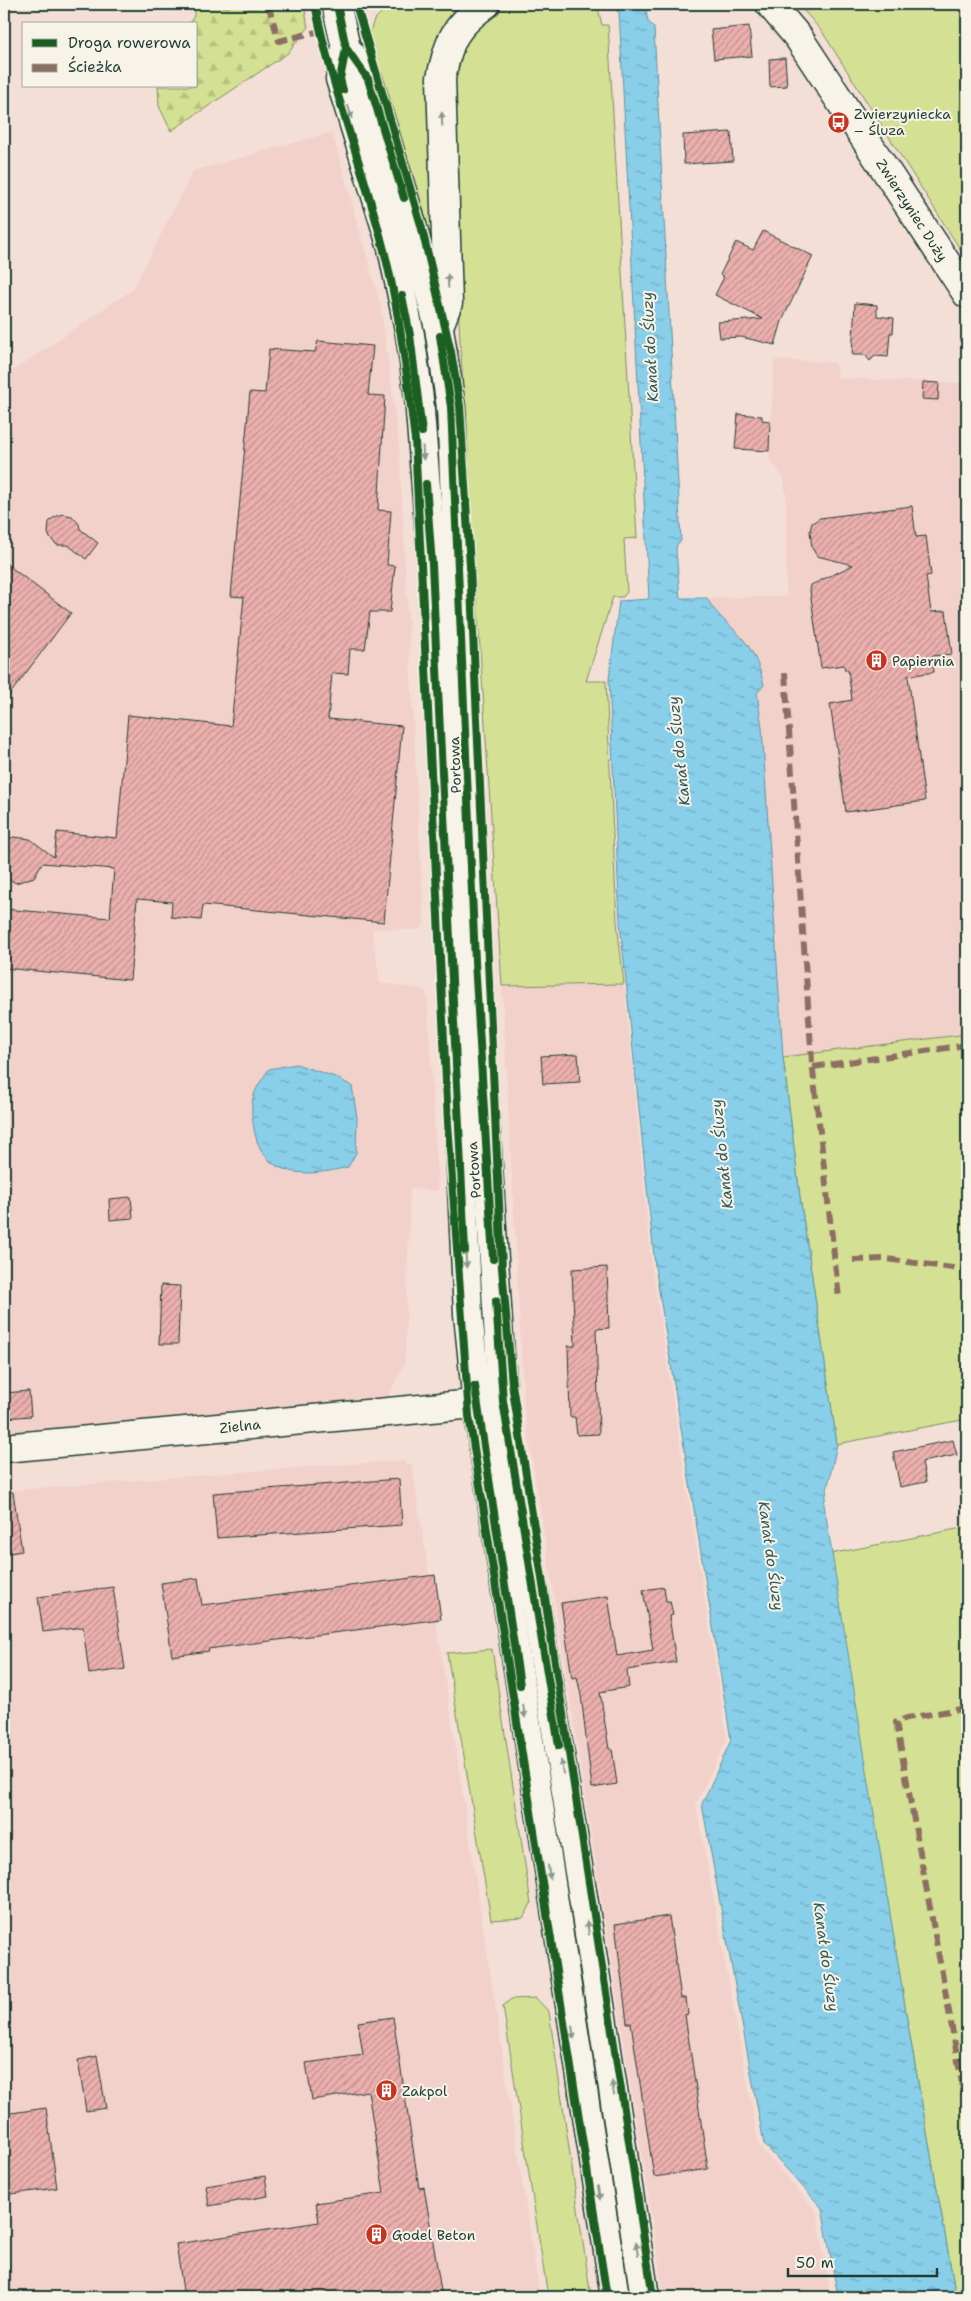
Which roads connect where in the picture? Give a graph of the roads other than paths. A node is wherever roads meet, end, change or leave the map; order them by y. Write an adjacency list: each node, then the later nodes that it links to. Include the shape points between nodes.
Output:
1 (339, 4): 4 (street)
2 (486, 4): 6 (street, one-way to 2, via 448,303 441,78 447,49 456,32 467,18)
3 (770, 4): 5 (street, Zwierzyniec Duży, via 798,38)
4 (346, 48): 6 (street, Portowa, via 368,79); 7 (street, Portowa, one-way to 7, via 340,79 392,248)
5 (967, 294)
6 (439, 328): 7 (street); 8 (street, Portowa, via 451,407 477,990)
7 (410, 335): 8 (street, Portowa, one-way to 8, via 419,398 432,565 468,1314)
8 (490, 1402): 9 (street, Zielna); 10 (street, Portowa); 11 (street, Portowa)
9 (4, 1448)
10 (536, 1611): 11 (street); 13 (street, Portowa, one-way to 10)
11 (510, 1614): 12 (street, Portowa, one-way to 12)
12 (615, 2297)
13 (645, 2297)

